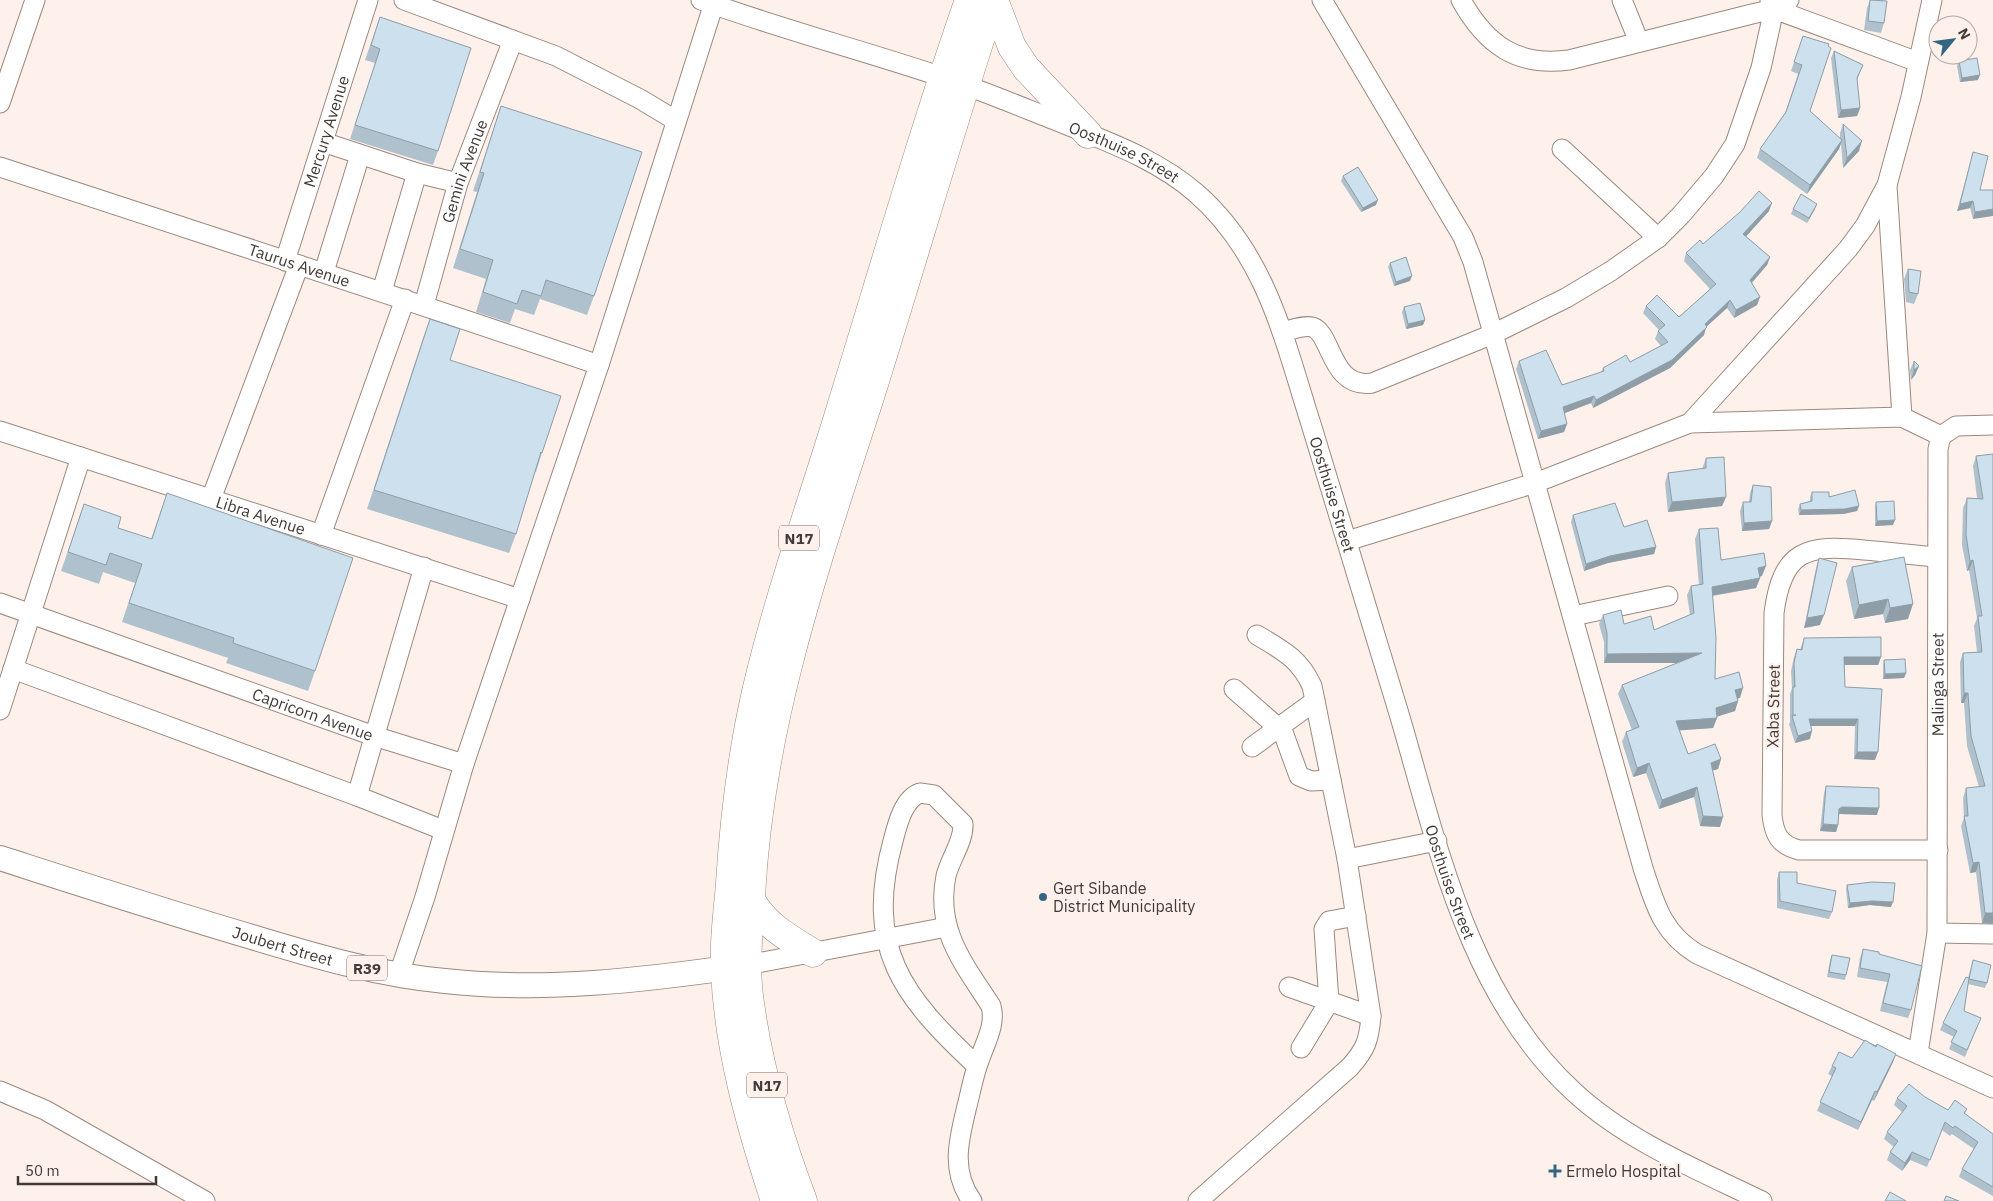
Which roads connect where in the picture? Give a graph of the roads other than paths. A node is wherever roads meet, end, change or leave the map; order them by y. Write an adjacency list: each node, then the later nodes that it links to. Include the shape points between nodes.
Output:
1 (35, 0): 16 (street)
2 (368, 0): 19 (street, Mercury Avenue)
3 (404, 0): 12 (street)
4 (969, 0): 15 (highway, N17)
5 (993, 0): 15 (highway, N17); 18 (highway, via 1012,47 1026,68)
6 (1322, 0): 33 (street, via 1463,237 1476,270)
7 (1461, 0): 13 (street, via 1492,40 1513,55 1527,59 1569,60)
8 (1622, 0): 13 (street)
9 (1932, 0): 14 (street)
10 (710, 2): 15 (street, Oosthuise Street); 17 (street)
11 (1777, 3): 13 (street); 14 (street); 26 (street, via 1762,68 1735,144 1714,176)
12 (513, 40): 17 (street, via 585,70); 24 (street, Gemini Avenue)
13 (1639, 42)
14 (1918, 62): 25 (street)
15 (953, 81): 18 (street, Oosthuise Street); 68 (highway, N17, via 869,398 820,548 778,698 753,855); 75 (highway, N17, via 790,566 756,693 733,836)
16 (0, 103)
17 (675, 120): 34 (street)
18 (1088, 134): 32 (street, Oosthuise Street, via 1137,154 1178,178 1220,216 1256,268)
19 (323, 142): 21 (street); 27 (street, Mercury Avenue)
20 (1562, 149): 26 (street)
21 (360, 155): 23 (street); 28 (street)
22 (0, 167): 27 (street, Taurus Avenue)
23 (417, 173): 24 (street); 29 (street)
24 (458, 183): 31 (street, Gemini Avenue)
25 (1887, 185): 35 (street); 36 (street, via 1865,226 1848,249)
26 (1658, 238): 33 (street, via 1566,298)
27 (292, 263): 28 (street, Taurus Avenue); 42 (street, Mercury Avenue)
28 (324, 272): 29 (street, Taurus Avenue)
29 (382, 291): 30 (street, Taurus Avenue)
30 (405, 299): 31 (street, Taurus Avenue); 43 (street)
31 (424, 305): 34 (street, Taurus Avenue)
32 (1282, 332): 33 (street, via 1304,327 1317,329 1344,374 1363,385 1382,381); 44 (street, Oosthuise Street)
33 (1493, 334): 41 (street)
34 (599, 365): 48 (street)
35 (1902, 417): 36 (street); 39 (street)
36 (1690, 423): 41 (street)
37 (1993, 425): 39 (street, via 1956,426)
38 (0, 431): 40 (street, Libra Avenue)
39 (1941, 436): 45 (street, Malinga Street, via 1937,460)
40 (81, 457): 42 (street, Libra Avenue); 50 (street)
41 (1535, 483): 44 (street); 51 (street)
42 (211, 499): 43 (street, Libra Avenue)
43 (321, 535): 46 (street, Libra Avenue)
44 (1347, 541): 64 (street, Oosthuise Street)
45 (1938, 557): 65 (street, Malinga Street); 65 (street, Xaba Street, via 1824,547 1799,556 1783,575 1776,594 1774,614 1772,815 1776,835 1789,848)
46 (424, 567): 48 (street, Libra Avenue); 58 (street)
47 (1668, 596): 51 (street)
48 (520, 599): 60 (street)
49 (0, 603): 50 (street, Capricorn Avenue)
50 (31, 614): 53 (street); 58 (street, Capricorn Avenue)
51 (1573, 616): 81 (street, via 1643,868 1656,906 1673,936 1697,954)
52 (1257, 634): 55 (street, via 1301,665 1312,686)
53 (13, 669): 56 (street); 62 (street)
54 (1234, 690): 57 (street)
55 (1315, 701): 57 (street); 61 (street)
56 (0, 710)
57 (1279, 727): 59 (street); 61 (street, via 1299,776 1310,781)
58 (374, 736): 60 (street, Capricorn Avenue); 62 (street)
59 (1252, 747)
60 (464, 764): 63 (street)
61 (1331, 780): 67 (street)
62 (357, 796): 63 (street)
63 (443, 830): 76 (street)
64 (1437, 841): 67 (street); 90 (street, Oosthuise Street, via 1468,933 1489,979 1513,1021 1546,1064 1598,1112 1673,1157)
65 (1938, 850): 71 (street, Malinga Street)
66 (0, 858): 76 (main road, Joubert Street / R39, via 340,963)
67 (1347, 859): 69 (street)
68 (750, 900): 74 (highway, via 772,928); 75 (highway, N17)
69 (1356, 916): 78 (street, via 1329,920 1324,929); 79 (street)
70 (947, 927): 73 (street); 73 (street, via 946,876 963,826 934,795 920,793 911,798 905,808 889,857 883,900); 82 (street, via 964,967 993,1013)
71 (1937, 933): 72 (street); 81 (street, Malinga Street)
72 (1993, 934)
73 (887, 938): 74 (street); 82 (street, via 894,965 911,996 930,1021)
74 (813, 953): 75 (street)
75 (736, 967): 76 (main road, Joubert Street / R39, via 565,985 498,986); 86 (highway, N17, via 732,1037 747,1105); 87 (highway, N17, via 749,996 777,1128)
76 (400, 974)
77 (1288, 987): 78 (street)
78 (1329, 1002): 79 (street); 80 (street)
79 (1371, 1016): 89 (street, via 1367,1044 1350,1067)
80 (1301, 1048)
81 (1918, 1053): 83 (street)
82 (977, 1066): 88 (street, via 958,1150 961,1180)
83 (1993, 1088)
84 (0, 1091): 85 (street, via 45,1110)
85 (205, 1201)
86 (775, 1201)
87 (803, 1201)
88 (972, 1201)
89 (1198, 1201)
90 (1762, 1201)

